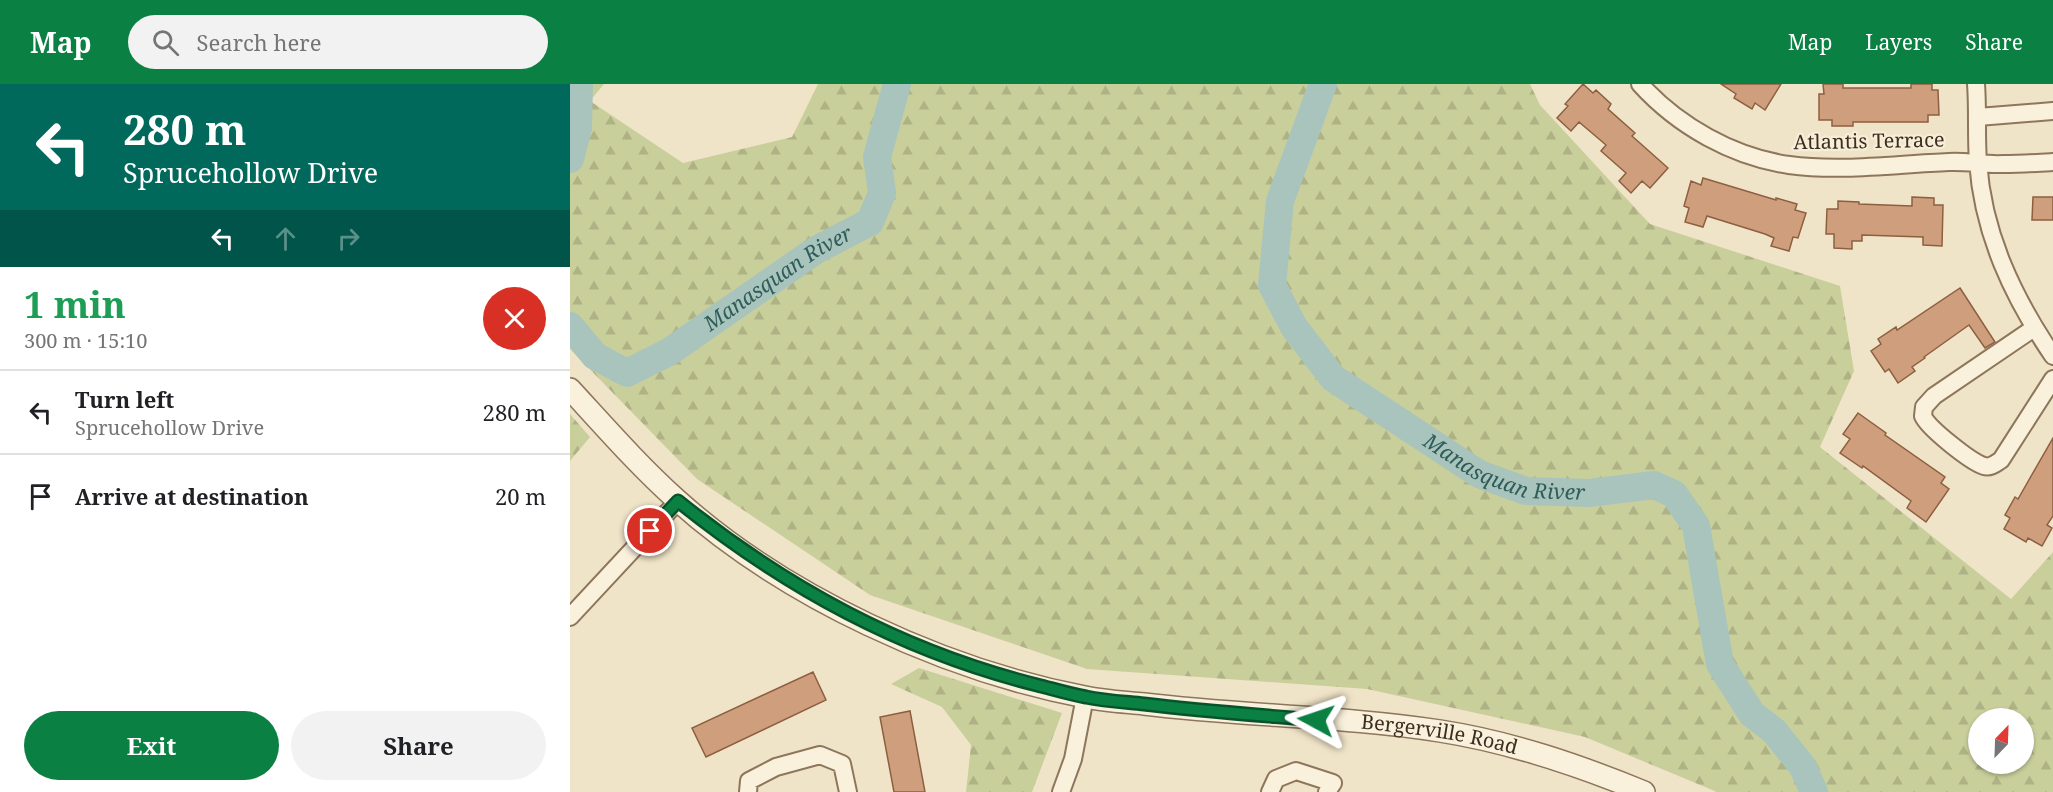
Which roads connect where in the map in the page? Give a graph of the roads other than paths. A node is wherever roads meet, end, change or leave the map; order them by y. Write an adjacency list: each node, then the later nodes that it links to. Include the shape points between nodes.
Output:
1 (1640, 84): 5 (street, Atlantis Terrace, via 1676,117 1703,134 1761,159 1826,167)
2 (1976, 84): 4 (street)
3 (2053, 111): 4 (street)
4 (1978, 117): 5 (street)
5 (1978, 162): 6 (street, Atlantis Terrace); 7 (street, via 1996,250)
6 (2053, 162)
7 (2034, 328): 8 (street); 9 (street, via 1934,396 1923,406 1923,416 1933,430 1972,459 1985,467 1991,466 2001,460)
8 (2053, 356)
9 (2053, 379)
10 (570, 389): 11 (street, Bergerville Road)
11 (678, 501): 12 (street); 13 (street, Bergerville Road, via 761,564 861,621 949,659)
12 (570, 617)
13 (1085, 697): 16 (street, via 1075,751); 19 (street, Bergerville Road, via 1439,731 1544,754)
14 (748, 792): 15 (street, via 749,782 776,767 820,755 842,764)
15 (848, 792)
16 (1061, 792)
17 (1270, 792): 18 (street, via 1276,779 1296,771 1333,783)
18 (1327, 792)
19 (1644, 792)

